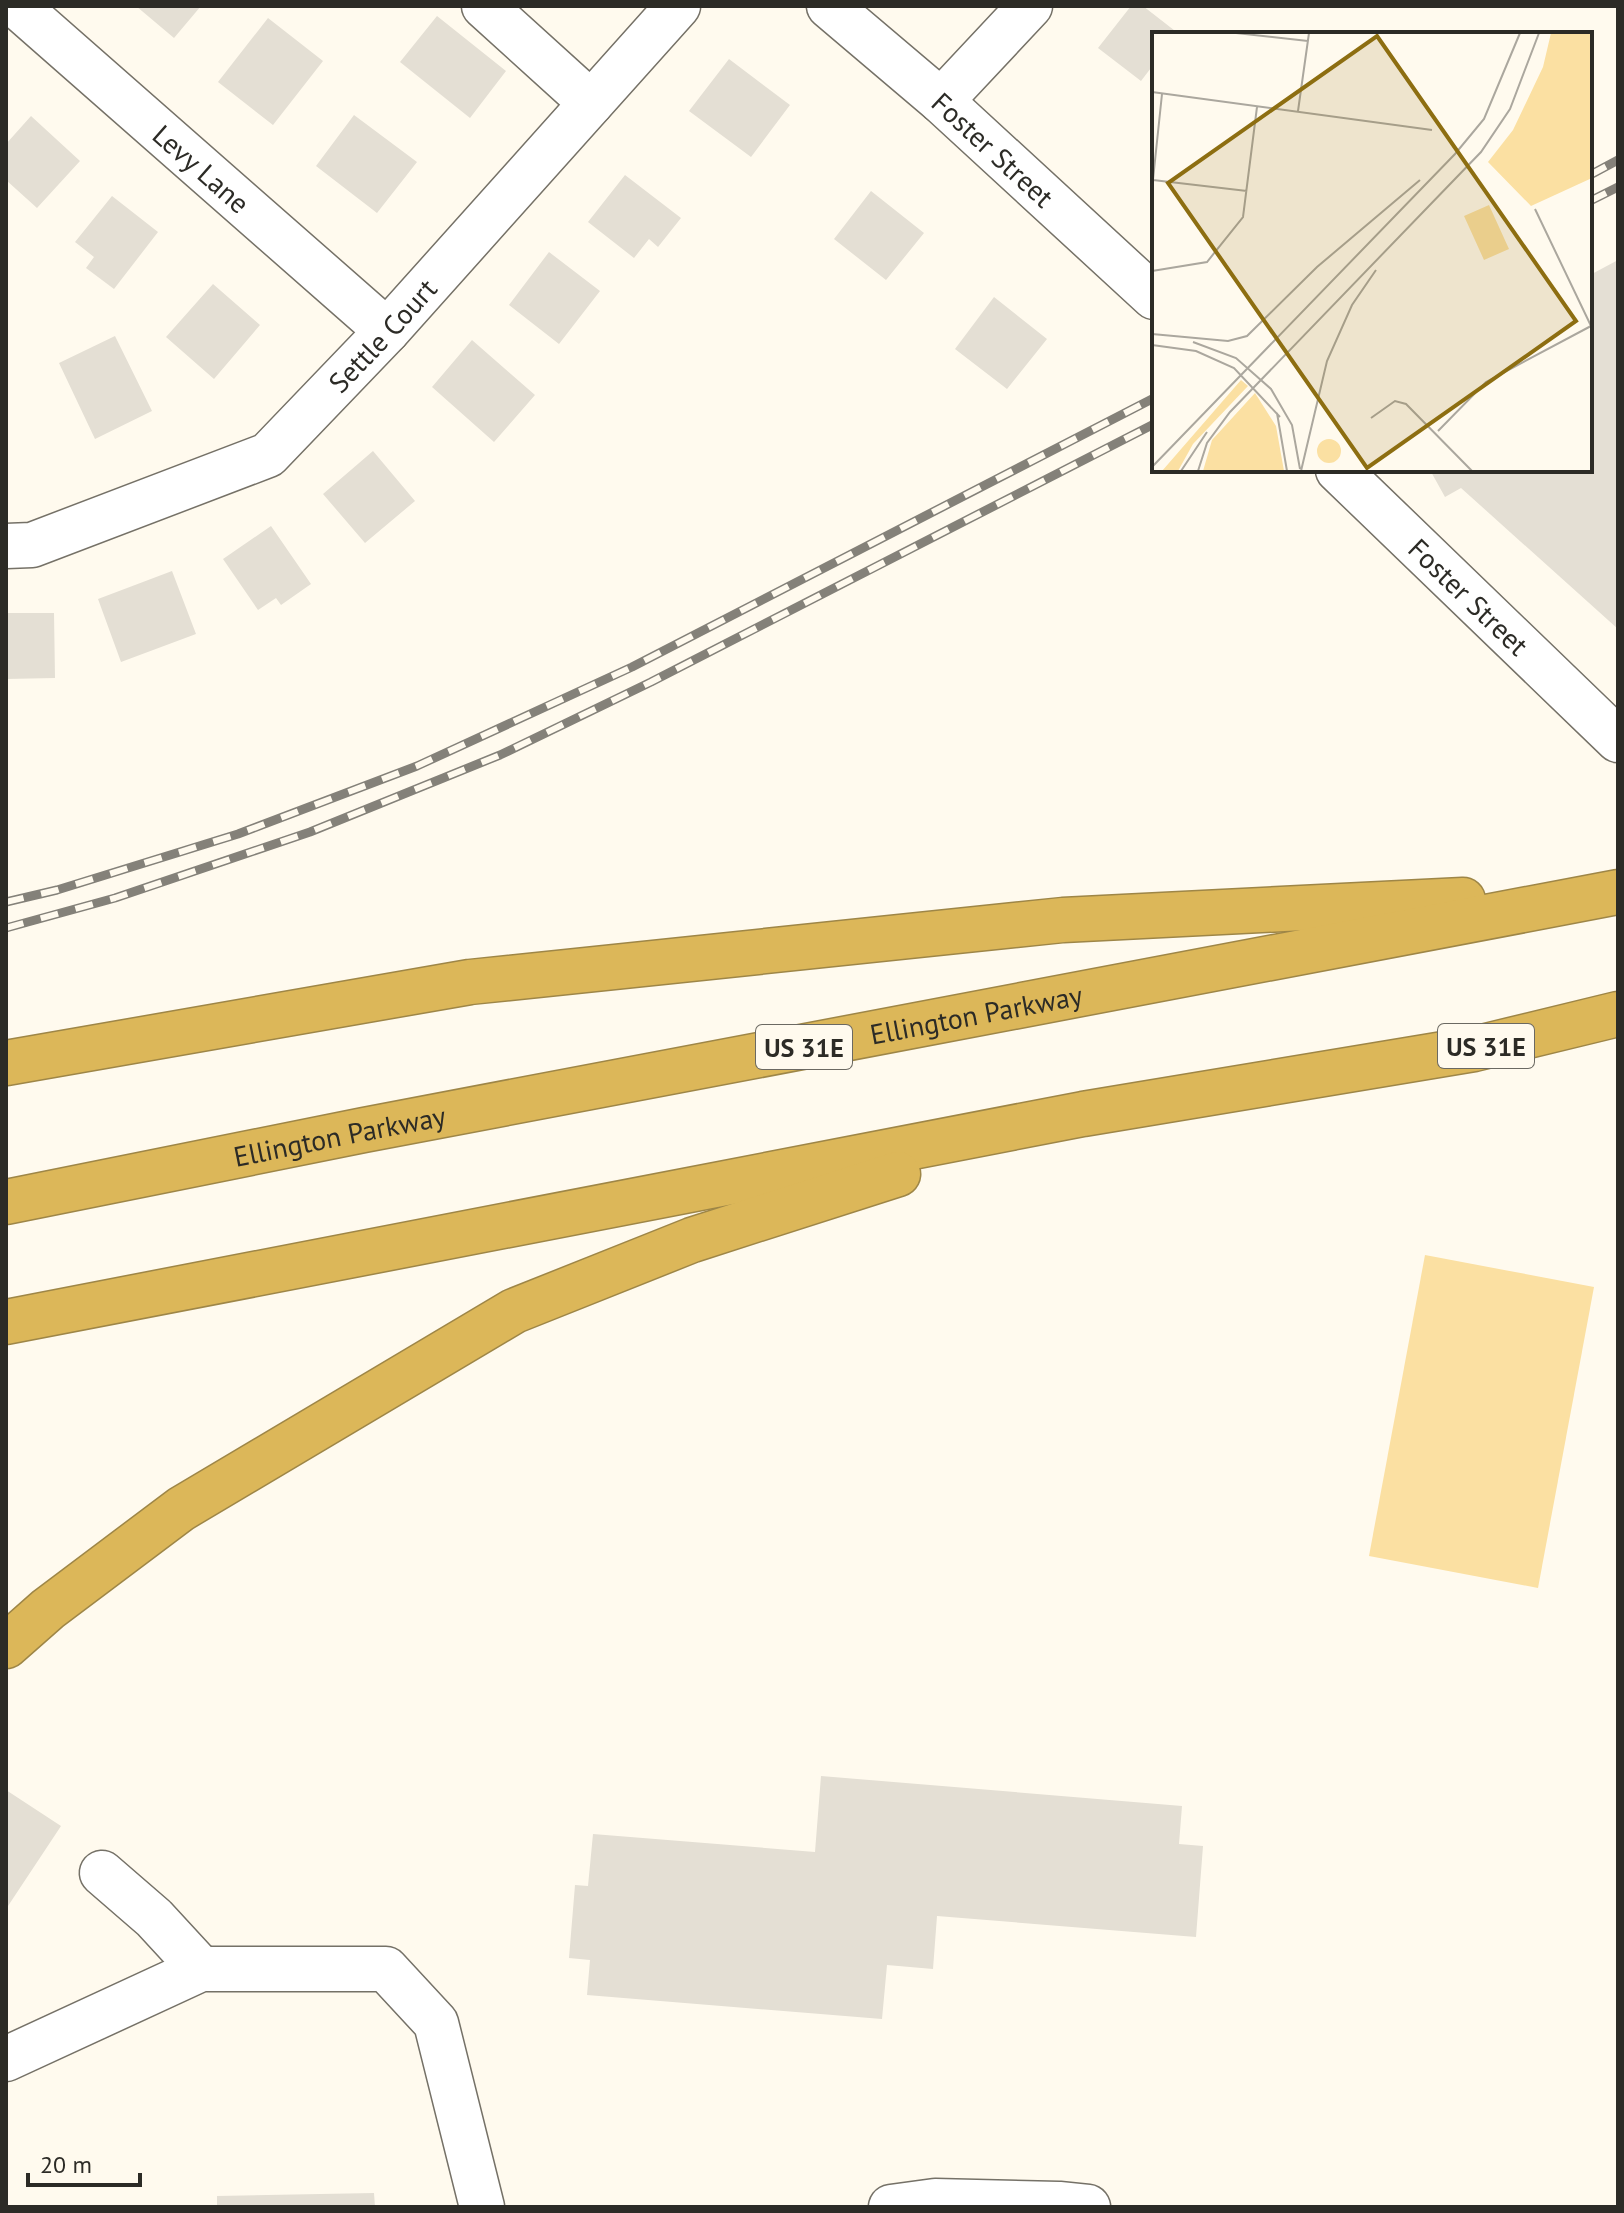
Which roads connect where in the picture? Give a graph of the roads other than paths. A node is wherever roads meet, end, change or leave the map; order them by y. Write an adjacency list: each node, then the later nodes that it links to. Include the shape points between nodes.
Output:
1 (17, 6): 9 (street, Levy Lane)
2 (484, 6): 7 (street)
3 (678, 6): 7 (street, Settle Court)
4 (829, 6): 6 (street, Foster Street)
5 (1030, 6): 6 (street)
6 (941, 101): 8 (street, Foster Street)
7 (591, 103): 9 (street, Settle Court)
8 (1152, 295)
9 (387, 331): 11 (street, Settle Court, via 268,455 32,545)
10 (1340, 472): 12 (street, Foster Street)
11 (6, 546)
12 (1618, 740)
13 (1610, 894): 15 (highway, via 1063,920 470,982); 17 (highway, Ellington Parkway / US 31E)
14 (1618, 1014): 16 (highway, US 31E, via 1474,1049)
15 (6, 1063)
16 (1083, 1114): 18 (highway, US 31E); 19 (highway, via 692,1240 514,1311 181,1509)
17 (6, 1202)
18 (6, 1322)
19 (6, 1646)
20 (102, 1873): 21 (street)
21 (201, 1969): 22 (street); 24 (street, via 386,1969 436,2023)
22 (6, 2059)
23 (1068, 2206): 25 (street, via 935,2201)
24 (482, 2207)
25 (891, 2207)

